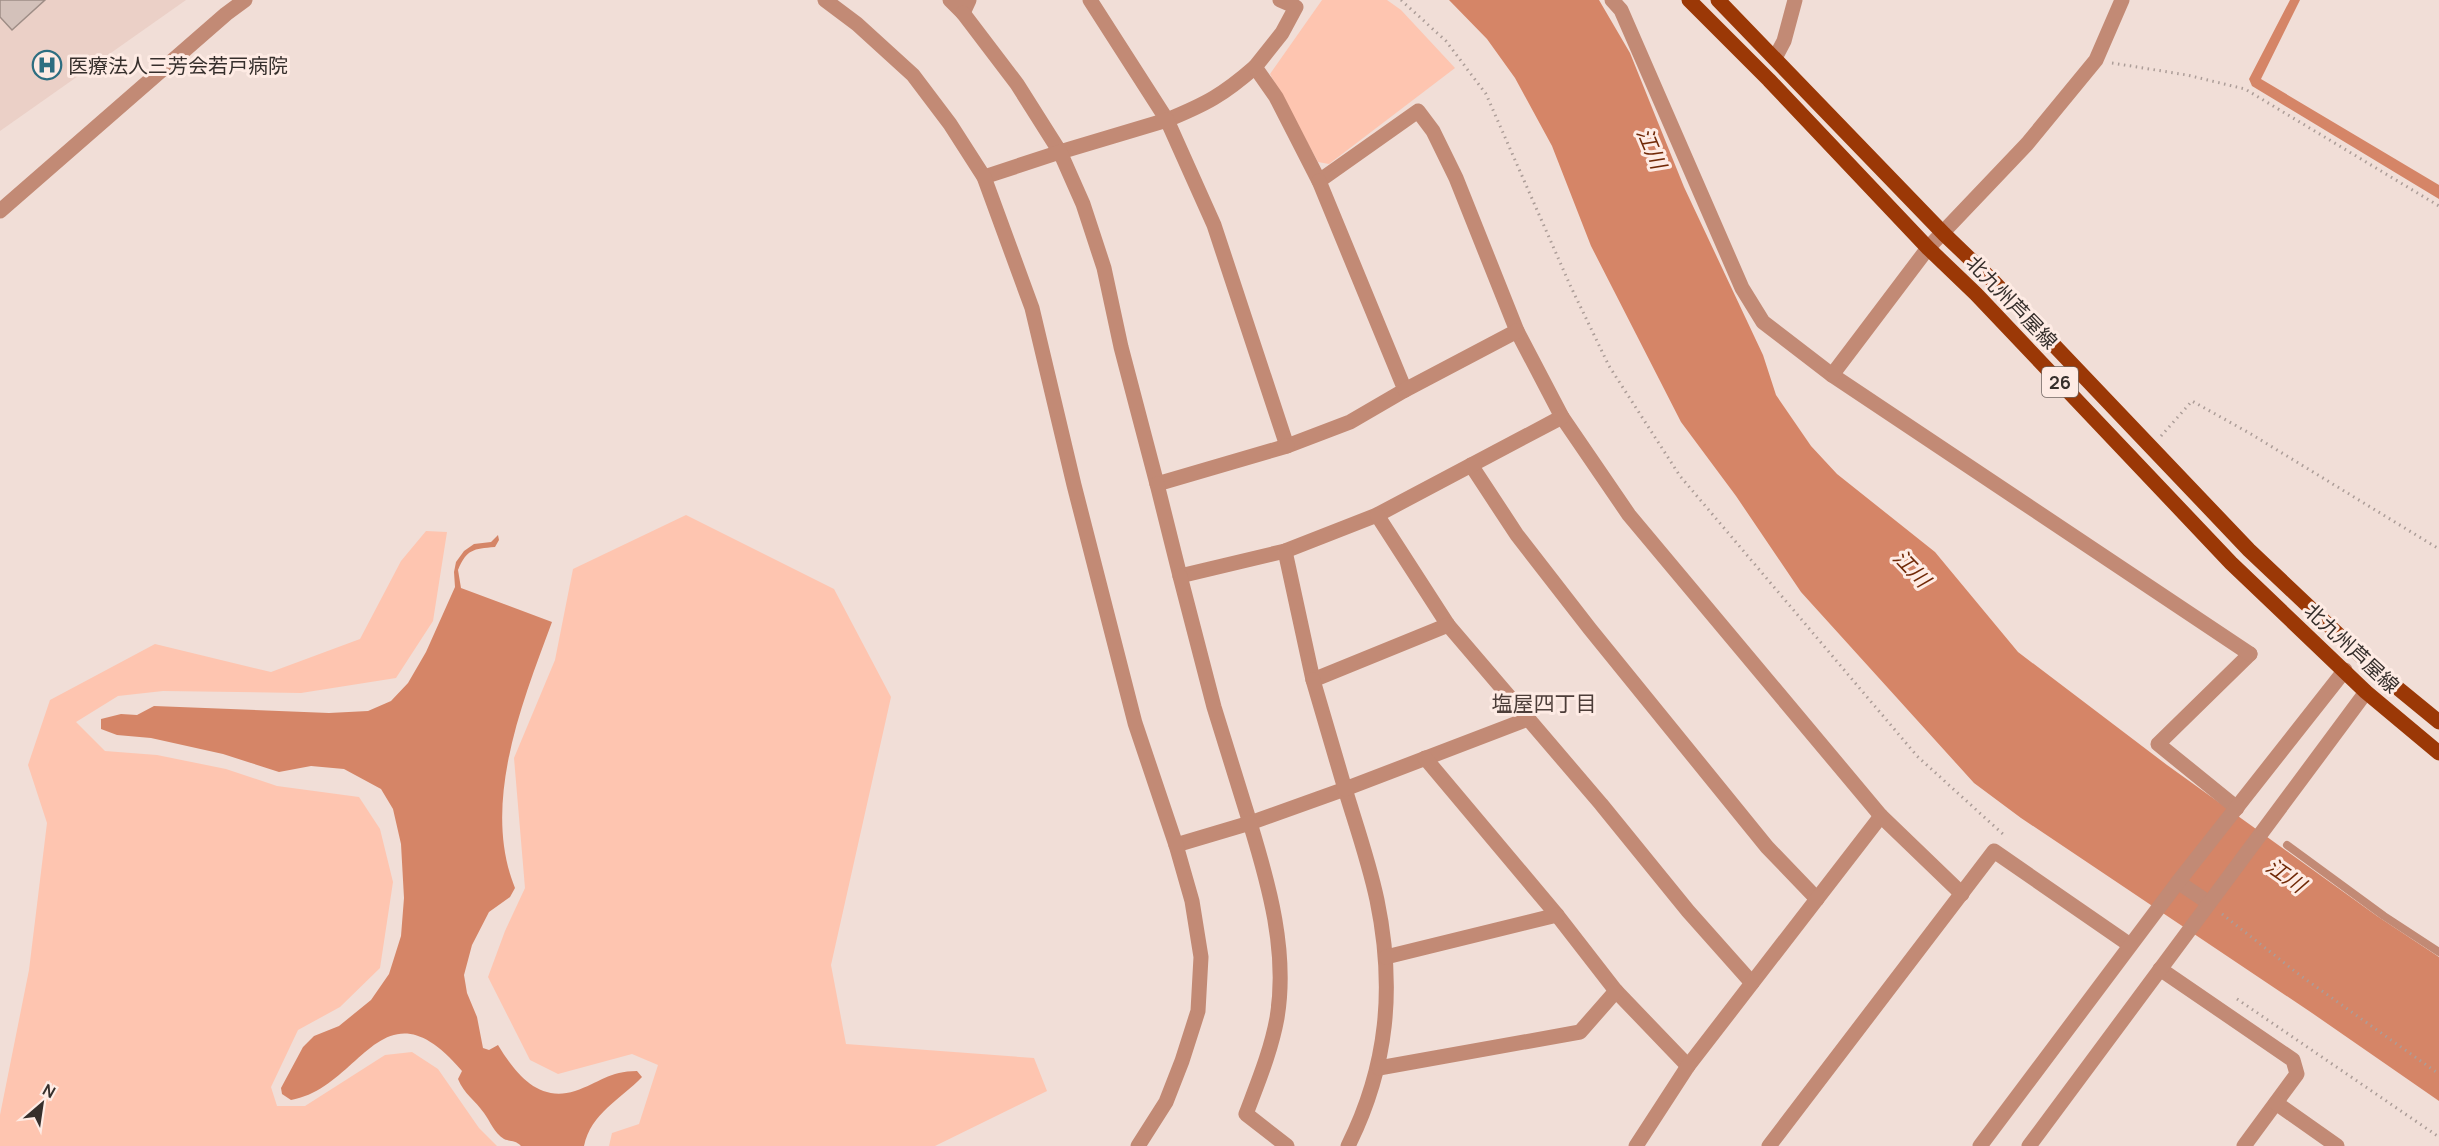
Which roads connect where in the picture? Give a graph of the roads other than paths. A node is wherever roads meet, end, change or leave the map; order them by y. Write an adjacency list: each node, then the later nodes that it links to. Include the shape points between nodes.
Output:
1 (245, 0): 18 (street)
2 (825, 0): 16 (street, via 913,75)
3 (950, 0): 11 (street)
4 (1090, 0): 14 (street)
5 (1280, 0): 13 (street, via 1296,7 1282,33)
6 (1612, 0): 22 (street, via 1621,10 1742,288 1763,322)
7 (1689, 0): 20 (main road, 北九州芦屋線 / 26)
8 (1718, 0): 12 (main road, 北九州芦屋線 / 26)
9 (1795, 0): 12 (street)
10 (2122, 0): 19 (street, via 2096,60 2027,144)
11 (966, 7): 15 (street)
12 (1775, 58): 19 (main road, 北九州芦屋線 / 26)
13 (1255, 67): 14 (street, via 1205,105); 17 (street, via 1276,97)
14 (1167, 120): 15 (street); 25 (street, via 1214,225)
15 (1060, 152): 16 (street); 27 (street, via 1083,204 1104,268)
16 (984, 177): 43 (street, via 1032,308 1135,723)
17 (1319, 180): 21 (street, via 1418,111 1456,178); 23 (street)
18 (0, 211)
19 (1944, 234): 20 (street); 36 (main road, 北九州芦屋線 / 26, via 2249,550 2378,672)
20 (1929, 248): 22 (street); 32 (main road, 北九州芦屋線 / 26, via 2231,563)
21 (1517, 331): 23 (street); 24 (street)
22 (1832, 375): 40 (street, via 2250,654 2158,744)
23 (1405, 390): 25 (street, via 1350,422)
24 (1562, 417): 26 (street); 41 (street, via 1629,515)
25 (1287, 446): 27 (street)
26 (1471, 465): 28 (street); 47 (street, via 1517,535 1590,629 1767,847)
27 (1157, 484): 30 (street)
28 (1377, 515): 29 (street); 31 (street)
29 (1285, 551): 30 (street); 33 (street)
30 (1180, 576): 42 (street, via 1214,707)
31 (1448, 625): 33 (street); 35 (street)
32 (2345, 670): 34 (main road, 北九州芦屋線 / 26); 40 (street)
33 (1313, 680): 39 (street)
34 (2366, 693): 37 (main road, 北九州芦屋線 / 26); 48 (street)
35 (1528, 719): 38 (street); 54 (street)
36 (2439, 722)
37 (2439, 753)
38 (1425, 759): 39 (street); 49 (street)
39 (1345, 789): 42 (street); 52 (street, via 1377,899)
40 (2237, 807): 45 (street)
41 (1881, 816): 46 (street); 47 (street)
42 (1250, 823): 43 (street); 60 (street, via 1267,877 1280,968 1277,1016 1268,1058 1246,1114)
43 (1176, 845): 59 (street, via 1192,901 1201,957 1198,1011 1166,1102)
44 (2287, 845): 51 (lane)
45 (2178, 882): 48 (street); 50 (street)
46 (1962, 894): 50 (street, via 1995,851); 63 (street)
47 (1817, 899): 54 (street)
48 (2209, 903): 53 (street)
49 (1557, 915): 52 (street); 55 (street)
50 (2130, 945): 64 (street)
51 (2439, 952)
52 (1386, 957): 57 (street, via 1387,1010)
53 (2160, 969): 58 (street, via 2293,1060 2297,1074); 65 (street)
54 (1752, 983): 56 (street)
55 (1616, 991): 56 (street); 57 (street, via 1580,1032)
56 (1688, 1066): 62 (street)
57 (1379, 1068): 61 (street)
58 (2276, 1103): 66 (street); 67 (street)
59 (1145, 1144)
60 (1287, 1146)
61 (1348, 1146)
62 (1636, 1146)
63 (1769, 1146)
64 (1980, 1146)
65 (2028, 1146)
66 (2244, 1146)
67 (2337, 1146)

